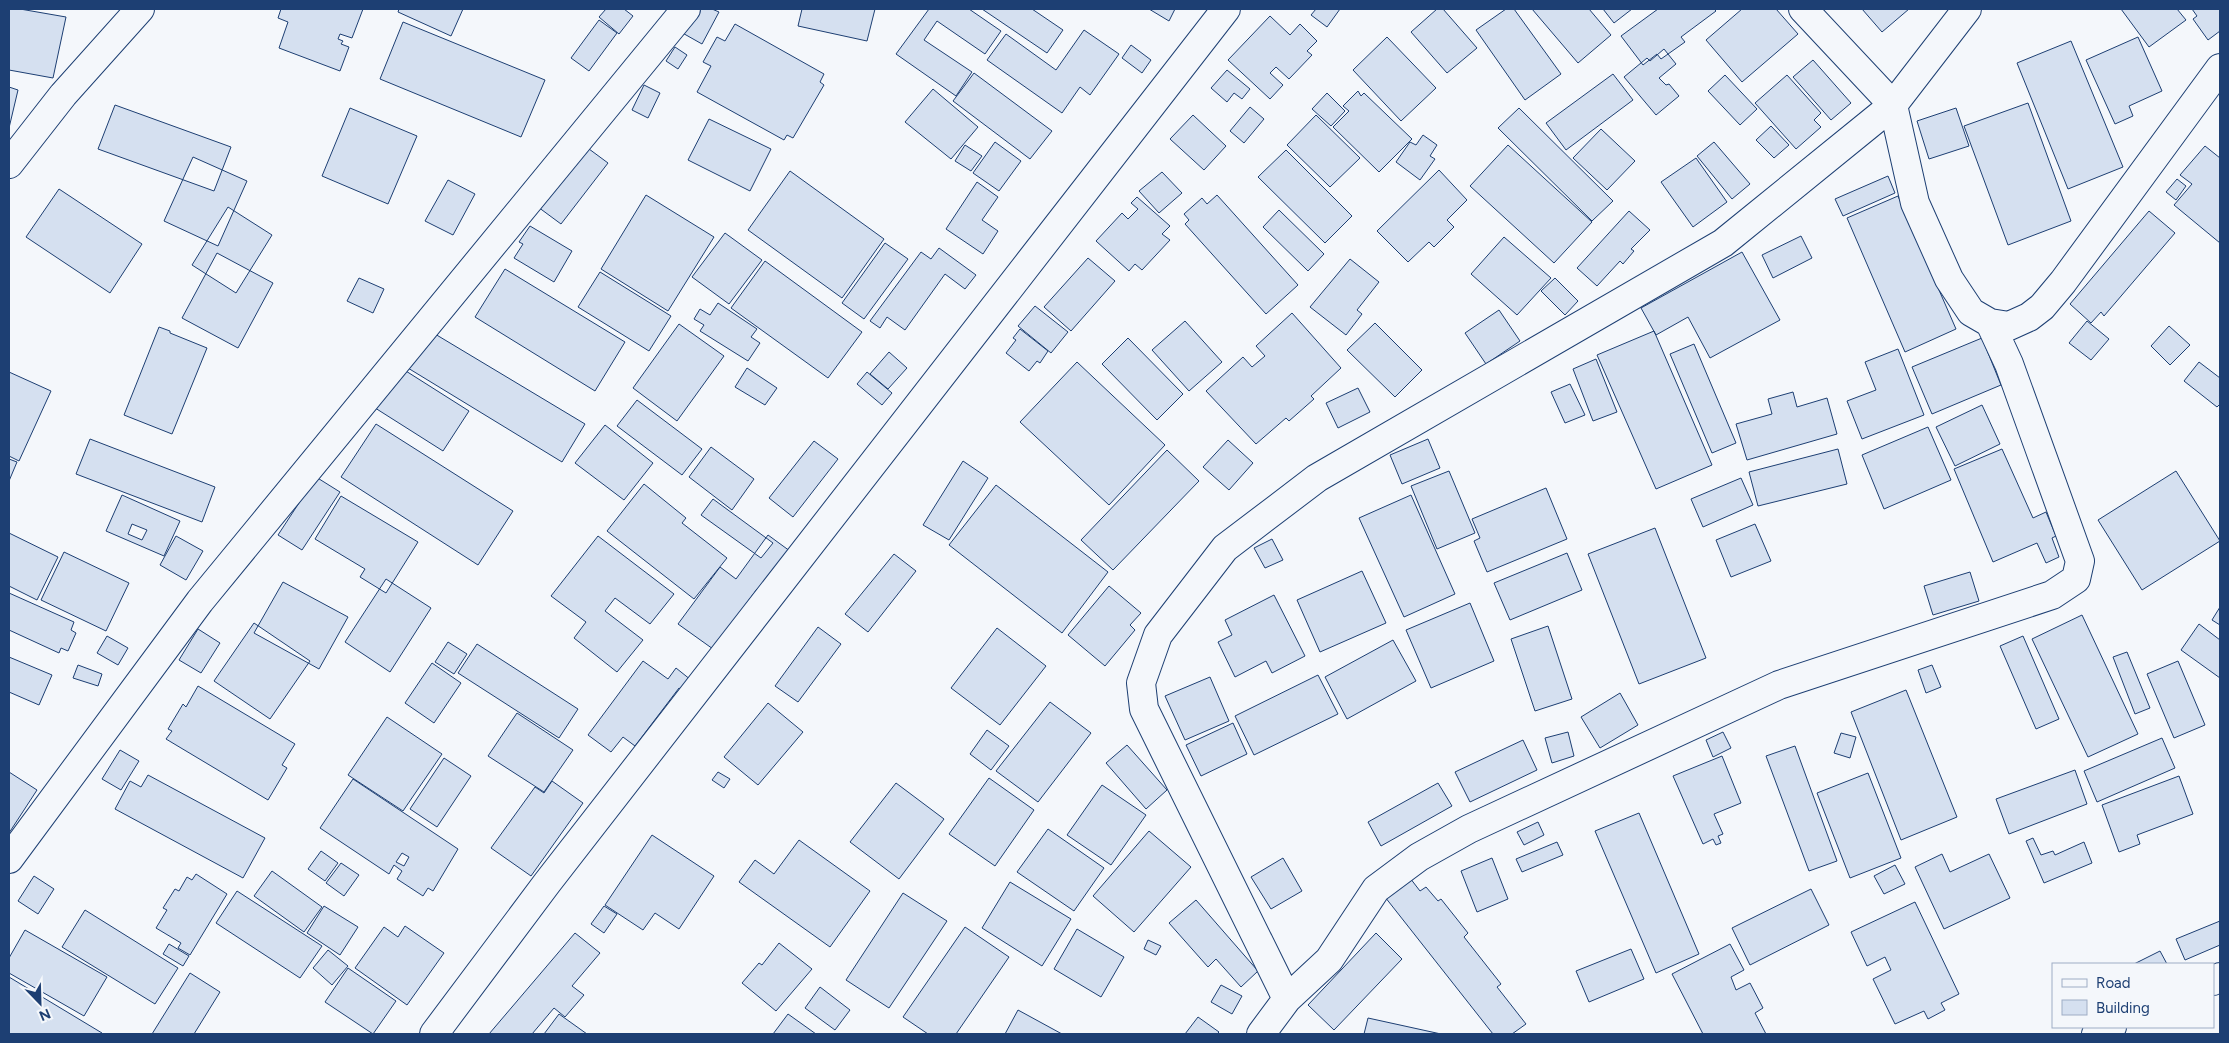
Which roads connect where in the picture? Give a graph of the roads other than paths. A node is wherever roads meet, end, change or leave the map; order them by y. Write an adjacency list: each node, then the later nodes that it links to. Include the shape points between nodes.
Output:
1 (140, 9): 8 (street, via 63,95)
2 (686, 9): 10 (street, via 200,601)
3 (1226, 9): 13 (street, via 547,883)
4 (1803, 9): 7 (street)
5 (1967, 9): 7 (street)
6 (2220, 68): 9 (street, via 2042,307 2009,326)
7 (1893, 105): 9 (street, via 1916,203 1949,279 1971,312); 11 (street, via 1723,243 1317,478 1225,548 1158,635 1141,683 1144,709)
8 (9, 164)
9 (1990, 323): 11 (street, via 2009,364 2080,561 2076,579 2052,595 1779,685 1469,829 1419,857 1376,889 1329,960)
10 (9, 859)
11 (1287, 999): 14 (street)
12 (2110, 1028): 15 (street)
13 (434, 1034)
14 (1261, 1034)
15 (2096, 1034)

